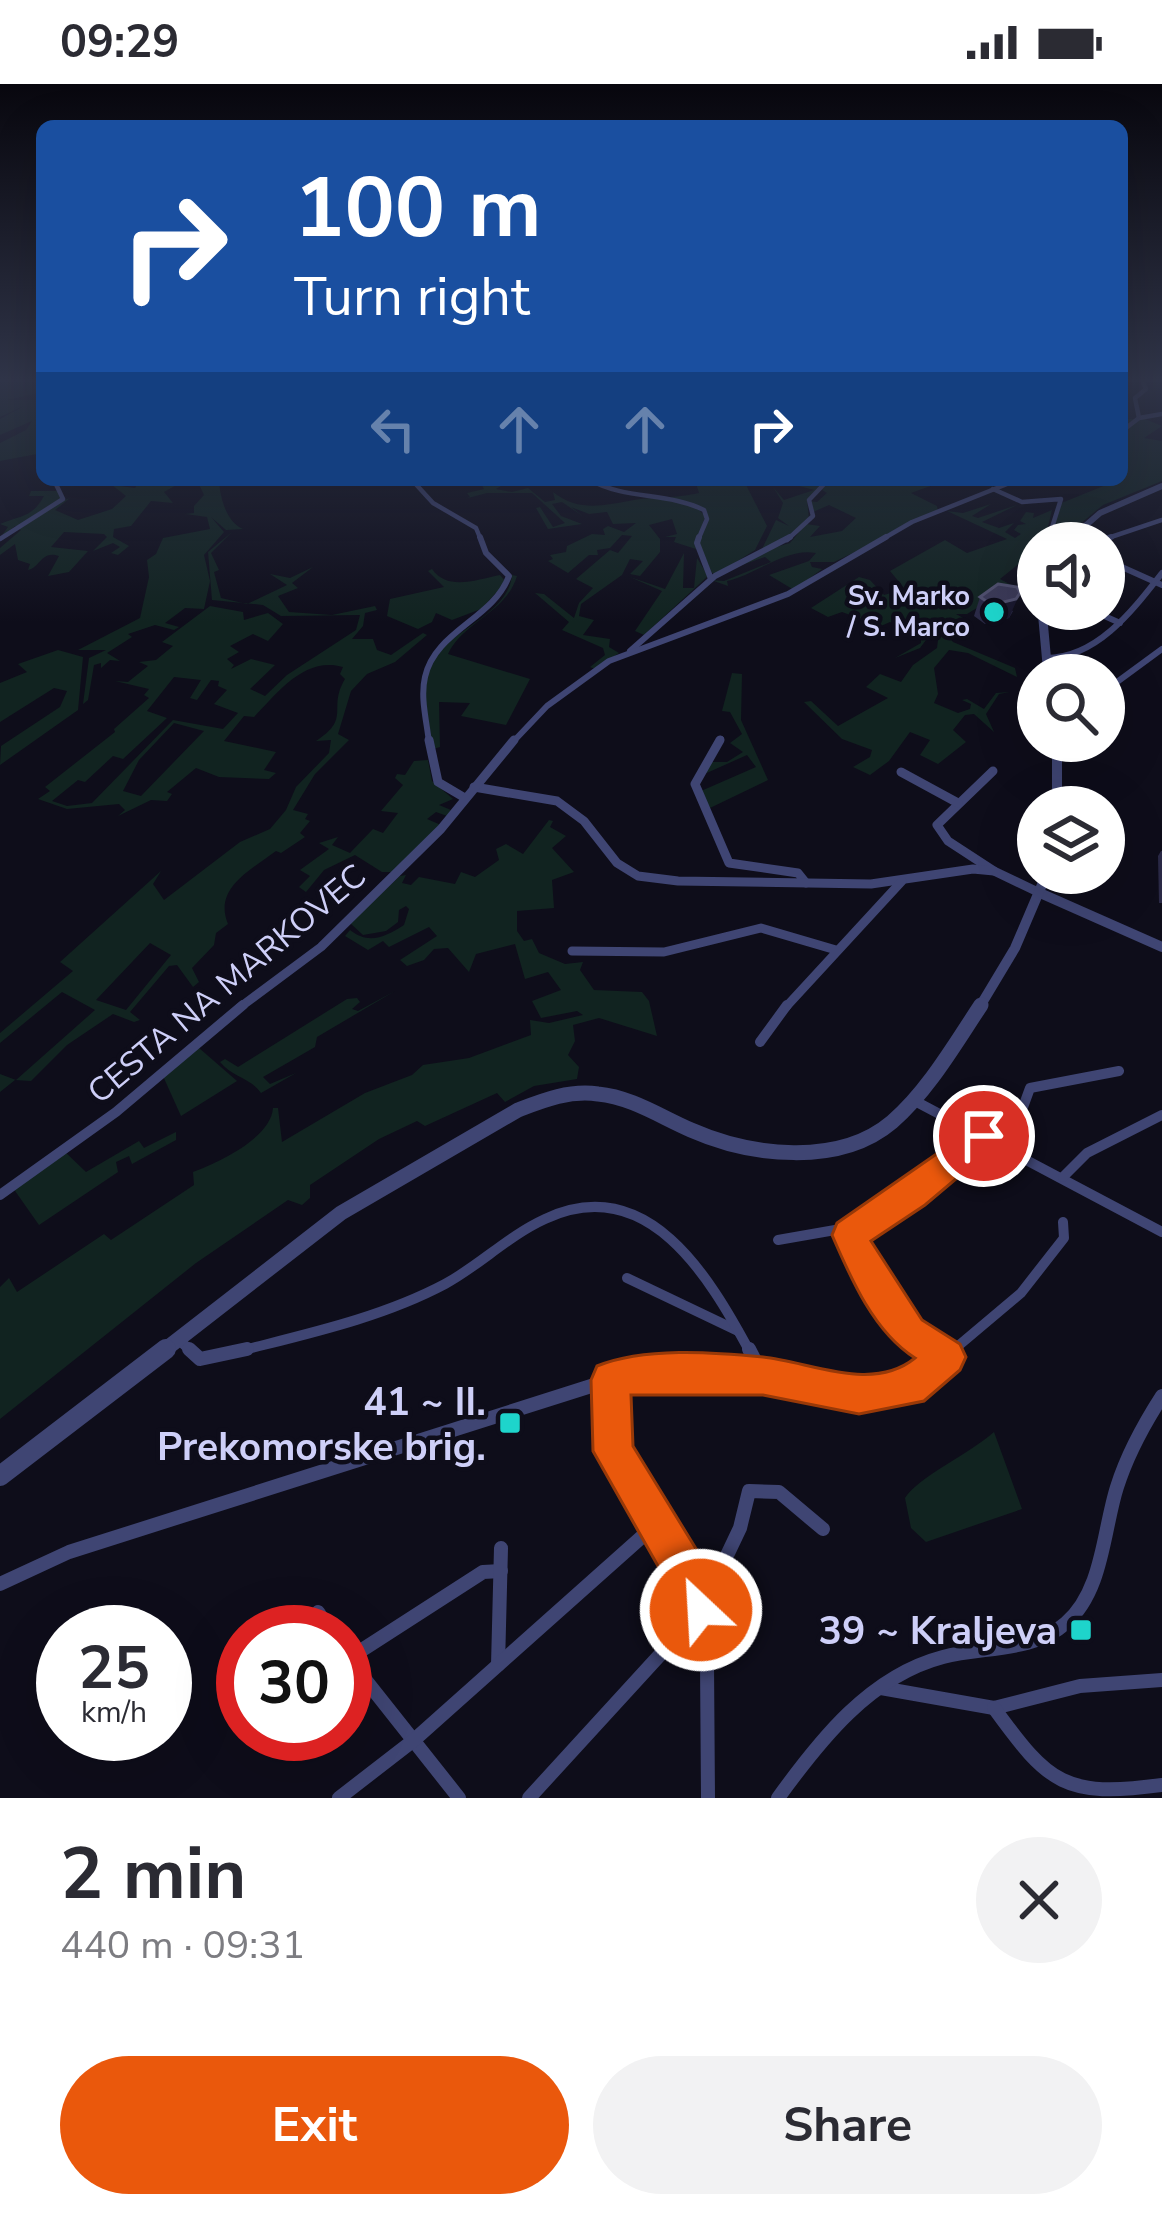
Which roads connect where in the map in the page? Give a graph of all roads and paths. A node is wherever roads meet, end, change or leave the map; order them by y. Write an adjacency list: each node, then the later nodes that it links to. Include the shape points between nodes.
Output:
1 (56, 486): 12 (street, via 62,499)
2 (417, 486): 28 (street, via 476,528 509,576 495,603 425,671 432,773 441,788)
3 (603, 486): 15 (street, via 704,510 697,542)
4 (822, 486): 15 (street, CESTA NA MARKOVEC, via 809,500 813,517 789,541)
5 (1000, 486): 7 (street, CESTA NA MARKOVEC)
6 (1162, 487): 10 (street)
7 (992, 489): 9 (street, via 1022,502 1061,499); 21 (street, CESTA NA MARKOVEC, via 860,549 788,595)
8 (1162, 520): 11 (street)
9 (1054, 522)
10 (1090, 522)
11 (1125, 533)
12 (0, 539)
13 (1125, 568): 16 (street)
14 (1162, 572): 16 (street)
15 (711, 579): 21 (street, CESTA NA MARKOVEC)
16 (1151, 580): 17 (street); 18 (street)
17 (1162, 585)
18 (1125, 619)
19 (1108, 630): 22 (street)
20 (1162, 649): 23 (street)
21 (630, 652): 27 (street, CESTA NA MARKOVEC, via 548,706)
22 (1068, 654)
23 (1125, 676)
24 (721, 739): 33 (street, via 695,784 725,856 740,866 798,873)
25 (993, 771): 29 (street)
26 (901, 772): 29 (street)
27 (474, 787): 28 (street, CESTA NA MARKOVEC); 33 (street, via 557,801 638,876)
28 (465, 798): 46 (street, CESTA NA MARKOVEC, via 321,947)
29 (958, 803): 30 (street, via 937,825 941,833)
30 (994, 871): 31 (street); 32 (street)
31 (902, 880): 33 (street); 37 (street)
32 (1017, 882)
33 (806, 883)
34 (1040, 894): 41 (street, via 1007,968)
35 (1042, 894): 36 (street)
36 (1162, 946)
37 (836, 950): 38 (street, via 761,928 664,952); 39 (street)
38 (572, 951)
39 (760, 1042)
40 (1119, 1071): 44 (street, via 1030,1088)
41 (913, 1100): 43 (street); 53 (street, via 894,1121 851,1144 778,1151 727,1143 627,1096 550,1095 366,1198)
42 (1162, 1115): 45 (street, via 1087,1153)
43 (984, 1136): 44 (street); 48 (street, via 914,1194)
44 (1016, 1153): 45 (street)
45 (1064, 1177): 49 (street)
46 (0, 1195)
47 (1064, 1222): 54 (street, via 1064,1238 1021,1293)
48 (858, 1226): 50 (street); 54 (street, via 849,1235 873,1282 909,1333)
49 (1162, 1232)
50 (778, 1240)
51 (627, 1278): 52 (street)
52 (739, 1331): 53 (street, via 681,1244 624,1210 598,1206 548,1218 450,1281 350,1324 200,1359); 55 (street)
53 (178, 1339): 58 (street)
54 (947, 1357): 55 (street, via 910,1387 859,1395)
55 (763, 1376): 56 (street)
56 (610, 1380): 59 (street, via 614,1451); 63 (street, via 69,1552)
57 (1162, 1396): 69 (street, via 1119,1483 1081,1605 1066,1622 1025,1644 938,1658)
58 (0, 1476)
59 (654, 1526): 64 (street); 66 (street)
60 (823, 1528): 64 (street, via 776,1489 749,1490)
61 (501, 1549): 62 (street)
62 (501, 1571): 65 (street, via 483,1572); 66 (street)
63 (0, 1584)
64 (701, 1610): 75 (street); 76 (street)
65 (372, 1641)
66 (498, 1665): 71 (street)
67 (1162, 1681): 70 (street, via 1080,1687)
68 (372, 1684): 71 (street)
69 (881, 1688): 70 (street); 77 (street)
70 (994, 1708): 72 (street, via 1022,1747 1074,1792 1120,1795)
71 (414, 1740): 73 (street); 74 (street)
72 (1162, 1785)
73 (339, 1798)
74 (459, 1798)
75 (529, 1798)
76 (708, 1798)
77 (778, 1798)

